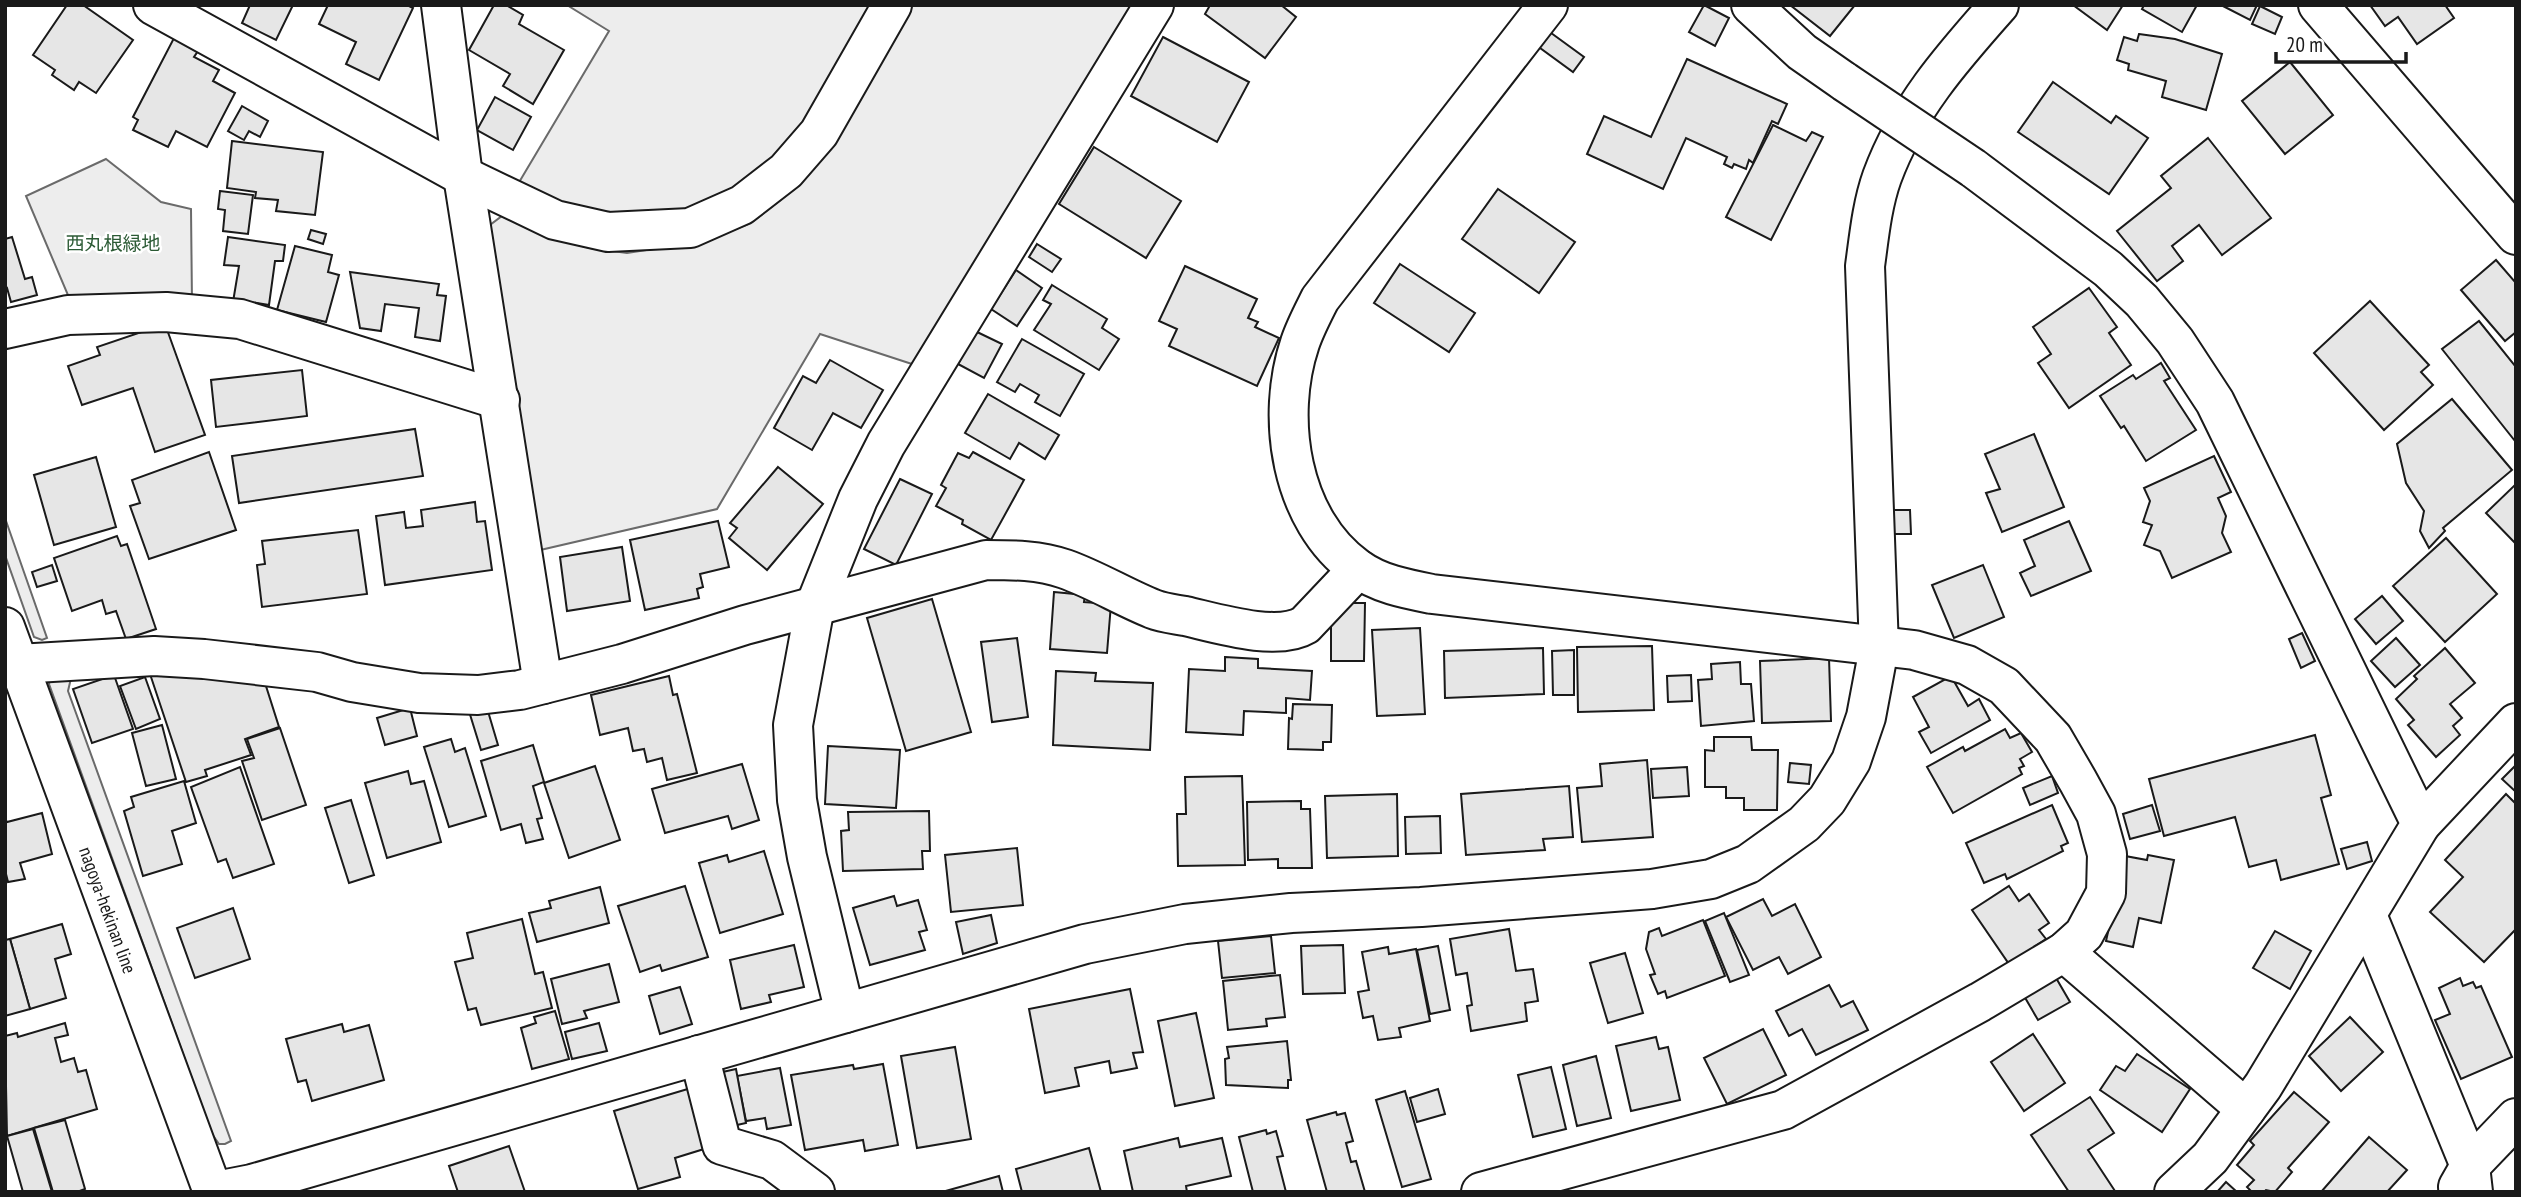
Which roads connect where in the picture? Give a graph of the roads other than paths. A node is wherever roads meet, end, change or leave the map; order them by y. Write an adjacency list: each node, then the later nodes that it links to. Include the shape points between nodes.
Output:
1 (153, 5): 9 (street)
2 (441, 5): 9 (street)
3 (892, 5): 9 (street, via 819,133 786,171 742,205 690,228 608,232 555,220)
4 (1154, 5): 14 (street, via 886,444 858,499)
5 (1548, 5): 13 (street, via 1320,299 1300,343 1290,396 1296,476 1322,531)
6 (1751, 5): 20 (street, bridge, via 1802,52 1973,168 2108,269 2175,341 2215,402)
7 (1999, 5): 16 (street, via 1946,65 1905,123 1881,179 1871,222 1865,266)
8 (2318, 5): 10 (street)
9 (463, 176): 12 (street)
10 (2516, 235)
11 (5, 329): 12 (street, via 68,315 166,312 228,317)
12 (500, 400): 18 (street)
13 (1358, 569): 14 (street, via 1297,630 1242,628 1156,611 1066,570 1018,560 986,560); 16 (street, via 1394,587 1432,594)
14 (815, 606): 18 (street); 23 (street, via 793,725 797,800)
15 (5, 627): 17 (street, nagoya-hekinan line)
16 (1879, 648): 22 (street, via 1914,650 1967,665 2004,686 2053,738 2096,814 2107,854 2106,893 2084,934); 23 (street, via 1866,717 1851,761 1827,800 1779,844 1748,864 1711,879 1652,890 1185,924 1085,944)
17 (18, 664): 18 (street, via 154,656 204,659 317,672 419,693 478,695); 28 (street, nagoya-hekinan line)
18 (543, 684)
19 (2516, 723): 20 (street)
20 (2421, 824): 21 (street)
21 (2367, 915): 25 (street); 27 (street)
22 (2064, 952): 25 (street); 30 (street, via 1783,1110)
23 (845, 1013): 24 (street)
24 (699, 1055): 28 (street); 29 (street, via 722,1145 772,1160)
25 (2246, 1109): 31 (street, via 2210,1157)
26 (2516, 1118): 27 (street)
27 (2466, 1183)
28 (212, 1192)
29 (815, 1192)
30 (1481, 1192)
31 (2174, 1192)

